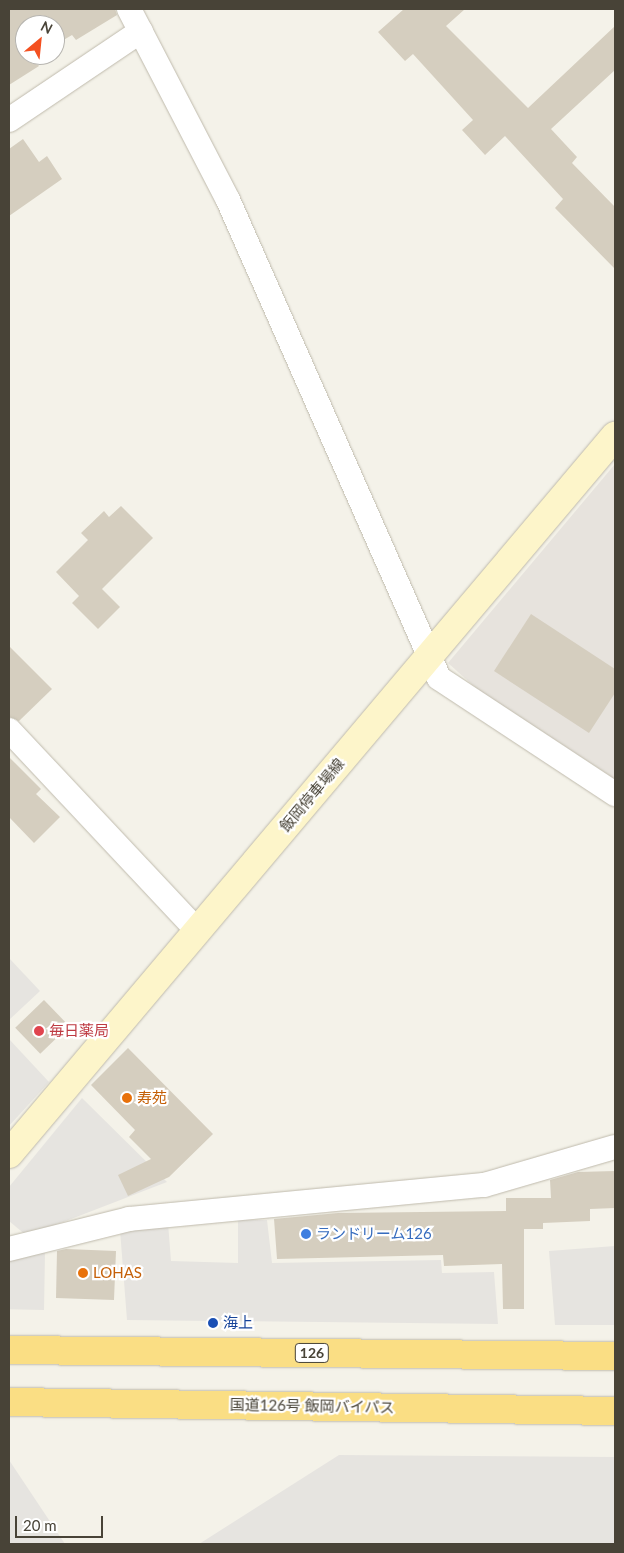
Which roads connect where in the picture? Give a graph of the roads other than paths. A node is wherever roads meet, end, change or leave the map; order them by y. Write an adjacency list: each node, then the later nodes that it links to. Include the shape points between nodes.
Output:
1 (129, 9): 2 (street)
2 (141, 31): 3 (street); 5 (street, via 228,200)
3 (9, 120)
4 (615, 436): 5 (main road, 飯岡停車場線)
5 (427, 658): 7 (street, via 439,678); 8 (main road, 飯岡停車場線)
6 (9, 730): 8 (street)
7 (615, 794)
8 (198, 931): 10 (main road, 飯岡停車場線)
9 (615, 1147): 11 (street, via 484,1185 129,1219)
10 (9, 1154)
11 (9, 1248)
12 (9, 1350): 13 (highway, 126)
13 (615, 1356)
14 (9, 1402): 15 (highway, 国道126号 飯岡バイパス)
15 (615, 1410)

